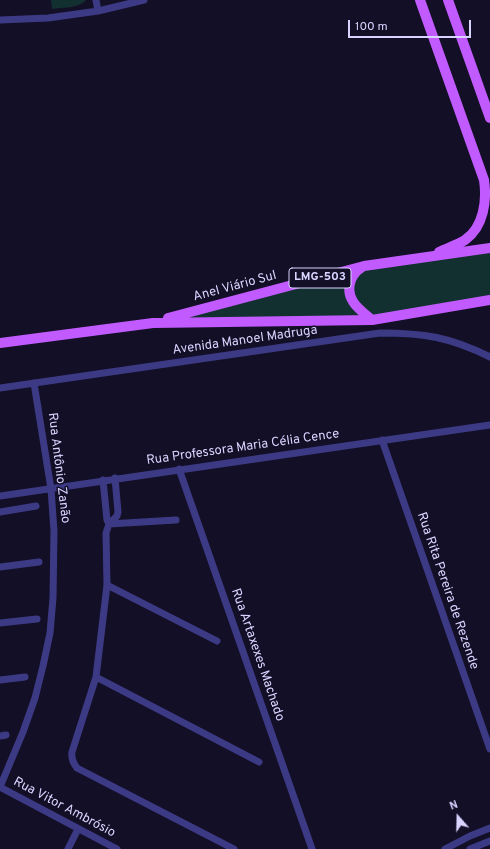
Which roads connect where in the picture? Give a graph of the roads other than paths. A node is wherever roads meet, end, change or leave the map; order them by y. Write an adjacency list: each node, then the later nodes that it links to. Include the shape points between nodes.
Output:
1 (96, 0): 5 (street)
2 (144, 0): 5 (street)
3 (420, 0): 9 (main road, via 486,189 483,212 470,235)
4 (448, 0): 7 (main road)
5 (98, 12): 6 (street)
6 (0, 20)
7 (490, 118)
8 (490, 248): 9 (main road, Anel Viário Sul / LMG-503)
9 (425, 257): 10 (main road, Anel Viário Sul / LMG-503)
10 (364, 266): 12 (main road, via 352,275 349,294 357,308); 13 (main road, Anel Viário Sul / LMG-503)
11 (490, 300): 12 (main road, Anel Viário Sul / LMG-503)
12 (372, 320): 13 (main road, Anel Viário Sul / LMG-503)
13 (153, 323): 14 (main road, Anel Viário Sul / LMG-503)
14 (0, 343)
15 (490, 357): 16 (street, Avenida Manoel Madruga, via 464,345 428,335 380,333)
16 (34, 384): 17 (street, Avenida Manoel Madruga); 23 (street, Rua Antônio Zanão)
17 (0, 388)
18 (490, 425): 19 (street, Rua Professora Maria Célia Cence)
19 (382, 440): 20 (street, Rua Professora Maria Célia Cence); 38 (street, Rua Rita Pereira de Rezende)
20 (179, 469): 21 (street, Rua Professora Maria Célia Cence); 47 (street, Rua Artaxexes Machado)
21 (115, 478): 22 (street, Rua Professora Maria Célia Cence); 28 (street, via 118,512)
22 (103, 480): 23 (street, Rua Professora Maria Célia Cence); 28 (street)
23 (51, 489): 24 (street, Rua Professora Maria Célia Cence); 40 (street, Rua Antônio Zanão, via 55,567 50,633 23,732)
24 (0, 496)
25 (36, 506): 26 (street)
26 (0, 512)
27 (176, 520): 28 (street)
28 (109, 524): 31 (street, via 106,533)
29 (39, 562): 30 (street)
30 (0, 567)
31 (107, 585): 34 (street); 36 (street)
32 (37, 619): 33 (street)
33 (0, 623)
34 (217, 641)
35 (25, 677): 37 (street)
36 (96, 678): 39 (street); 46 (street, via 72,752 73,764)
37 (0, 680)
38 (490, 749)
39 (259, 762)
40 (0, 787): 42 (street, Rua Vitor Ambrósio)
41 (490, 828): 48 (street)
42 (78, 829): 44 (street); 45 (street, Rua Vitor Ambrósio)
43 (490, 842): 49 (street)
44 (68, 849)
45 (117, 849)
46 (234, 849)
47 (312, 849)
48 (446, 849)
49 (470, 849)

